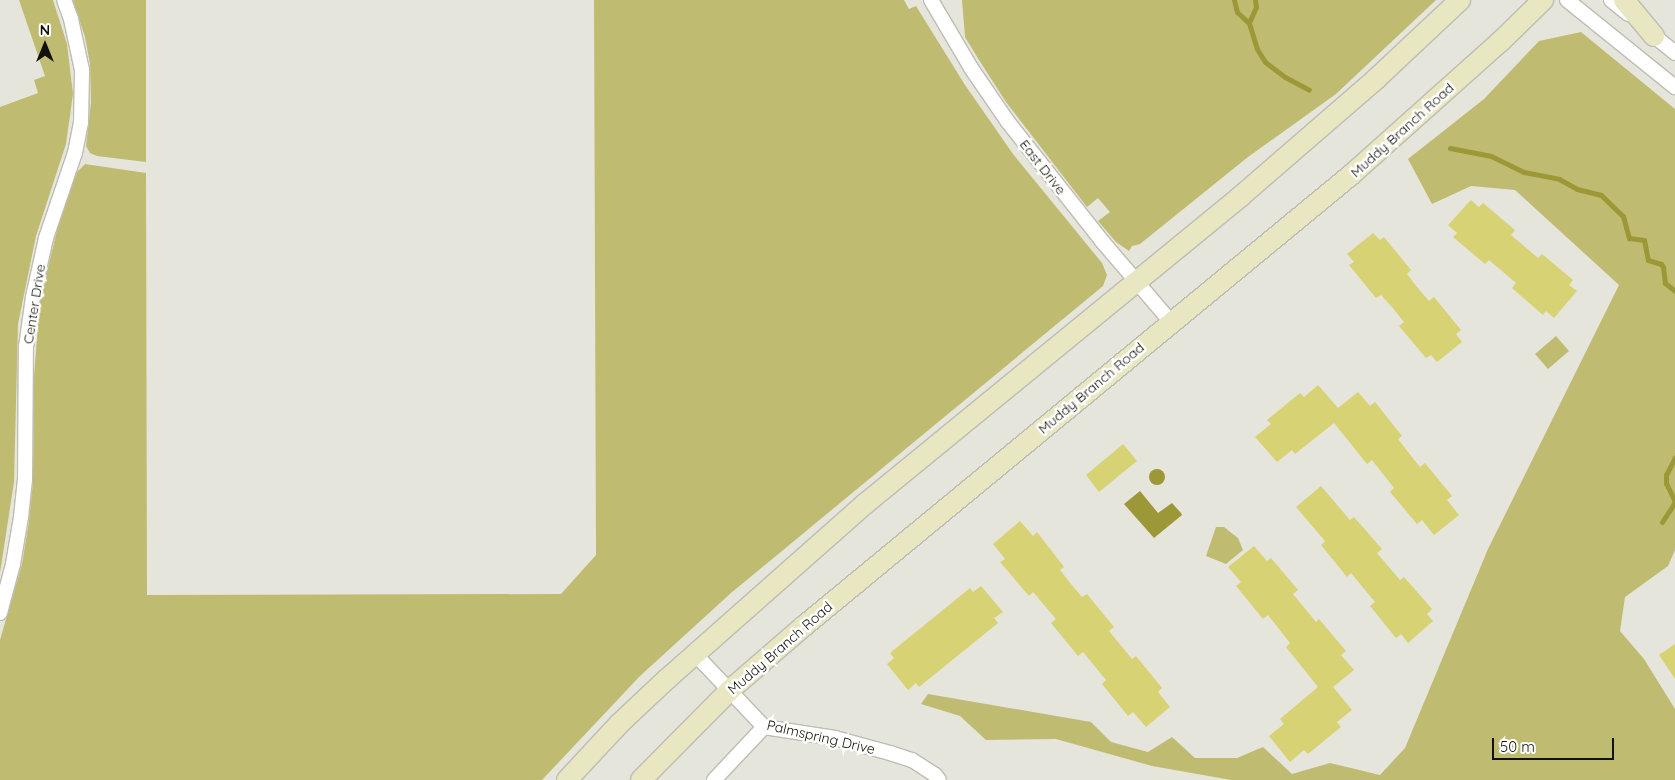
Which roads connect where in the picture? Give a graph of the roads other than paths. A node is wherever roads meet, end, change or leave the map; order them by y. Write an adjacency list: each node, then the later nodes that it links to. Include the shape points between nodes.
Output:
1 (64, 0): 13 (street, Center Drive, via 82,70 81,122 75,152 46,238 33,297 26,347 22,508 13,564)
2 (931, 0): 11 (street, East Drive, via 1008,122)
3 (1460, 0): 11 (main road, via 1377,78)
4 (1543, 0): 12 (main road, Muddy Branch Road, via 1351,175)
5 (1567, 0): 10 (street)
6 (1611, 0): 8 (street)
7 (1624, 0): 8 (main road)
8 (1654, 36): 9 (street)
9 (1675, 53)
10 (1675, 87)
11 (1138, 282): 12 (street, East Drive); 14 (main road, via 865,504)
12 (1171, 322): 15 (main road, Muddy Branch Road)
13 (0, 613)
14 (695, 654): 15 (street, Palmspring Drive); 17 (main road, via 619,724)
15 (730, 690): 16 (street, Palmspring Drive); 18 (main road, Muddy Branch Road)
16 (764, 727): 19 (street); 20 (street, Palmspring Drive, via 835,738 890,753 912,760)
17 (567, 780)
18 (641, 780)
19 (714, 780)
20 (939, 780)

